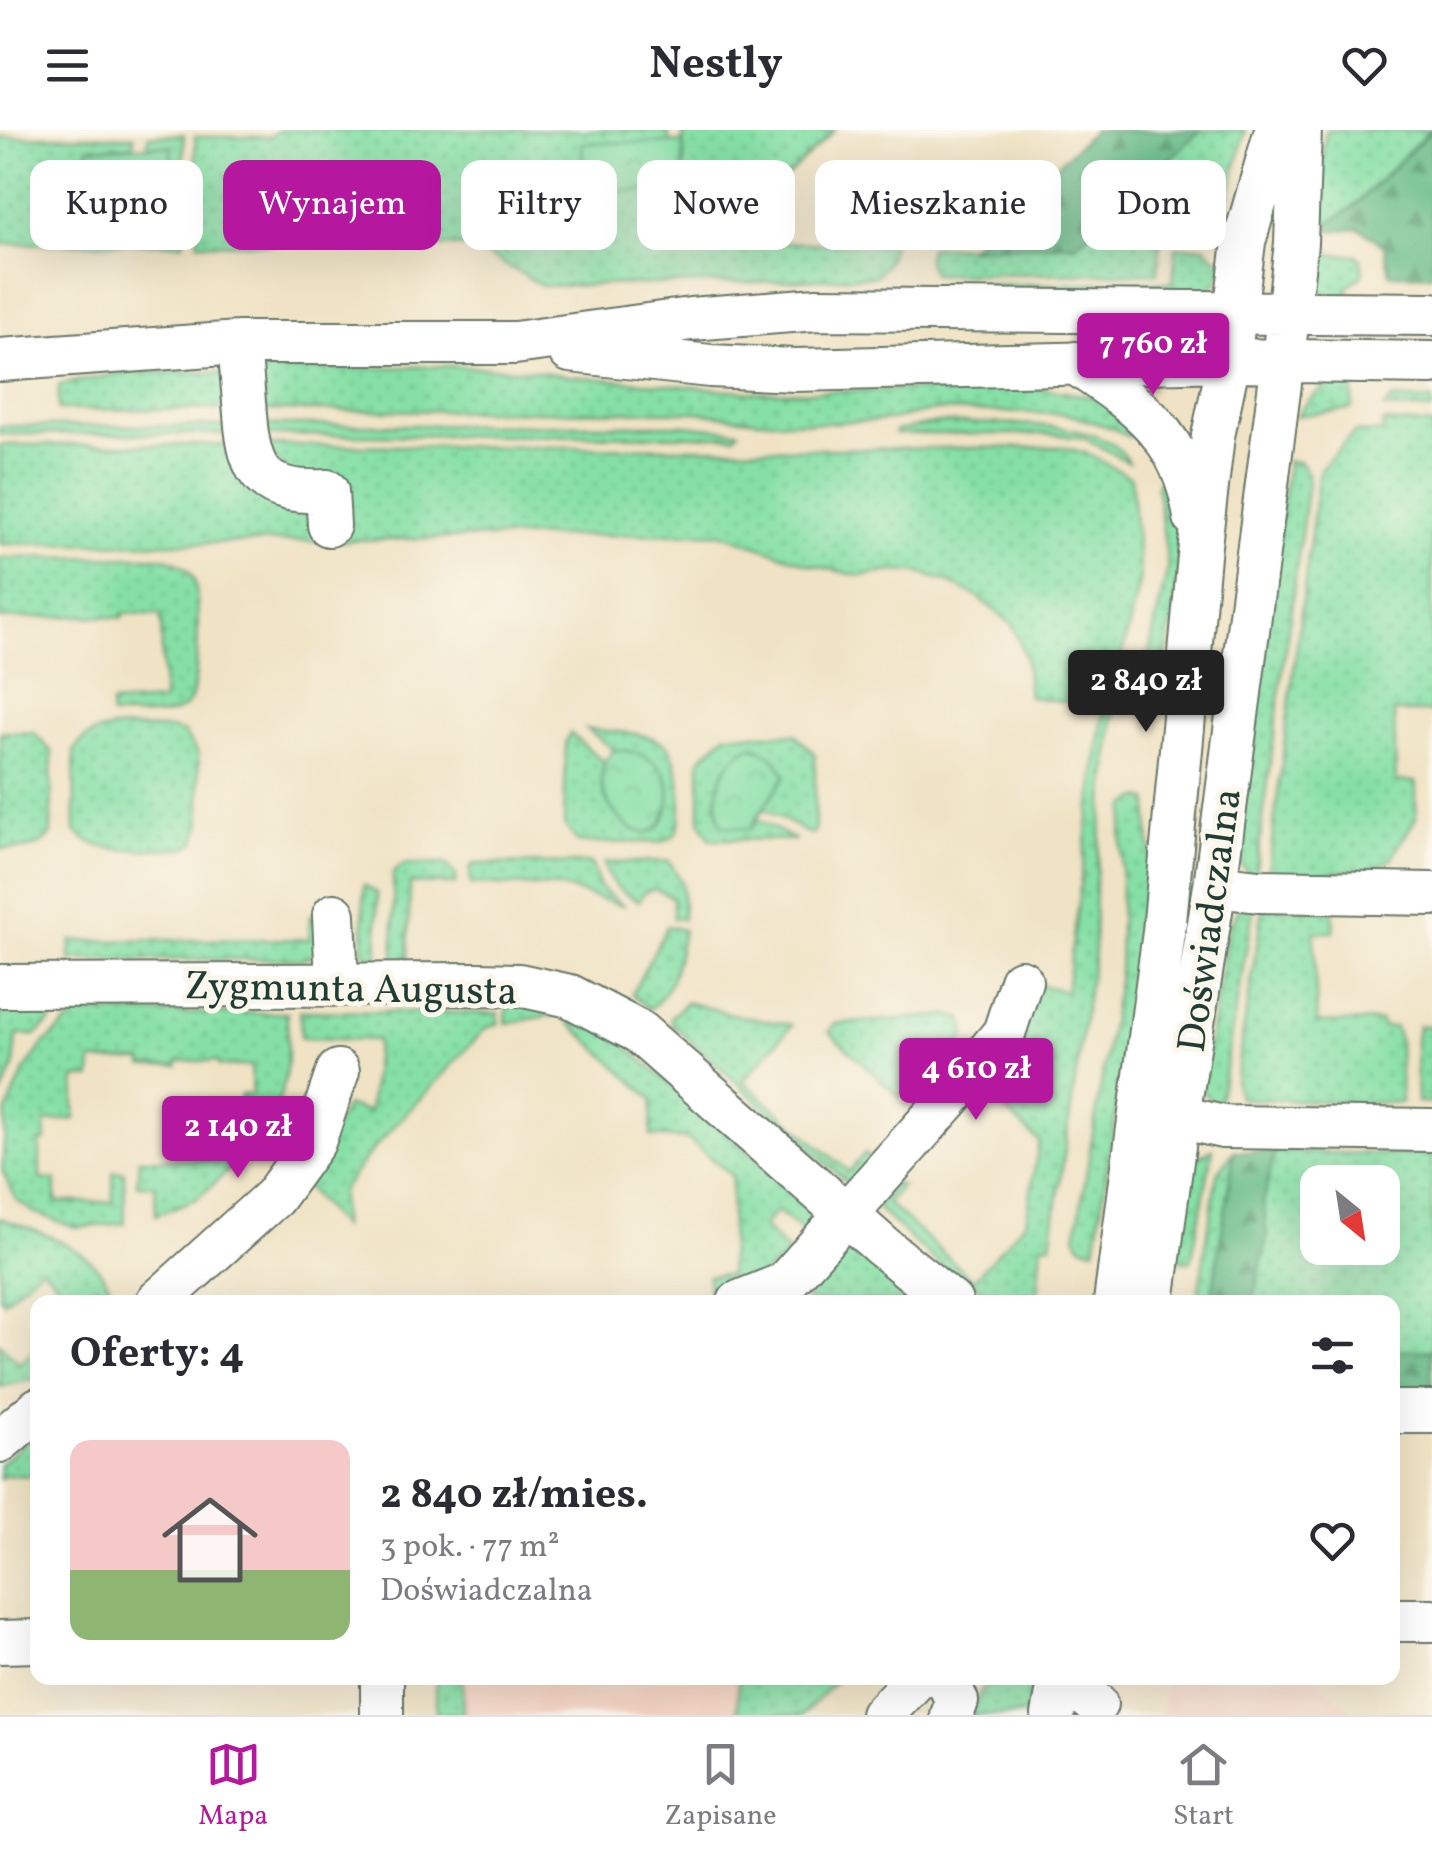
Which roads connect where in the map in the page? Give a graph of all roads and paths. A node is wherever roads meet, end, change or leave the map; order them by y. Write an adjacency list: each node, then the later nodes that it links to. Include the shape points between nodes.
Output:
1 (1276, 130): 3 (street, Doświadczalna, via 1244,242)
2 (1300, 130): 4 (street, Doświadczalna)
3 (1234, 311): 4 (street); 8 (street, via 817,309); 10 (street, Doświadczalna)
4 (1287, 313): 5 (street); 10 (street); 11 (street, Doświadczalna)
5 (1432, 314)
6 (0, 334): 7 (street)
7 (239, 343): 8 (street); 9 (street); 14 (street, via 254,466 286,490 327,491)
8 (515, 343): 13 (street, via 795,370)
9 (0, 360)
10 (1230, 360): 11 (street); 13 (street); 15 (street, Doświadczalna)
11 (1283, 360): 12 (street); 16 (street, Doświadczalna)
12 (1432, 362)
13 (1074, 363): 15 (street, via 1125,396 1164,436 1192,494)
14 (329, 525)
15 (1200, 545): 23 (street, Doświadczalna, via 1164,932)
16 (1215, 886): 17 (street); 23 (street, Doświadczalna)
17 (1432, 894)
18 (334, 915): 20 (street)
19 (1022, 981): 25 (street, via 1004,1033)
20 (337, 983): 21 (street, Zygmunta Augusta); 25 (street, Zygmunta Augusta, via 519,985 616,1004 639,1032)
21 (0, 986)
22 (338, 1070): 27 (street, via 314,1142 274,1197)
23 (1160, 1113): 24 (street, via 1223,1127); 29 (street, Doświadczalna); 30 (street, Doświadczalna)
24 (1432, 1130)
25 (846, 1214): 26 (street); 28 (street, Zygmunta Augusta)
26 (789, 1293)
27 (165, 1295)
28 (943, 1295)
29 (1117, 1295)
30 (1153, 1295)
31 (1400, 1412): 32 (street)
32 (1432, 1412)
33 (30, 1416): 34 (street)
34 (0, 1440)
35 (1400, 1620): 36 (street)
36 (1432, 1620)
37 (0, 1642): 38 (street)
38 (30, 1642)
39 (382, 1685): 42 (street)
40 (1083, 1690): 44 (street)
41 (912, 1694): 43 (street, via 957,1701)
42 (382, 1715)
43 (952, 1715)
44 (1053, 1715)

